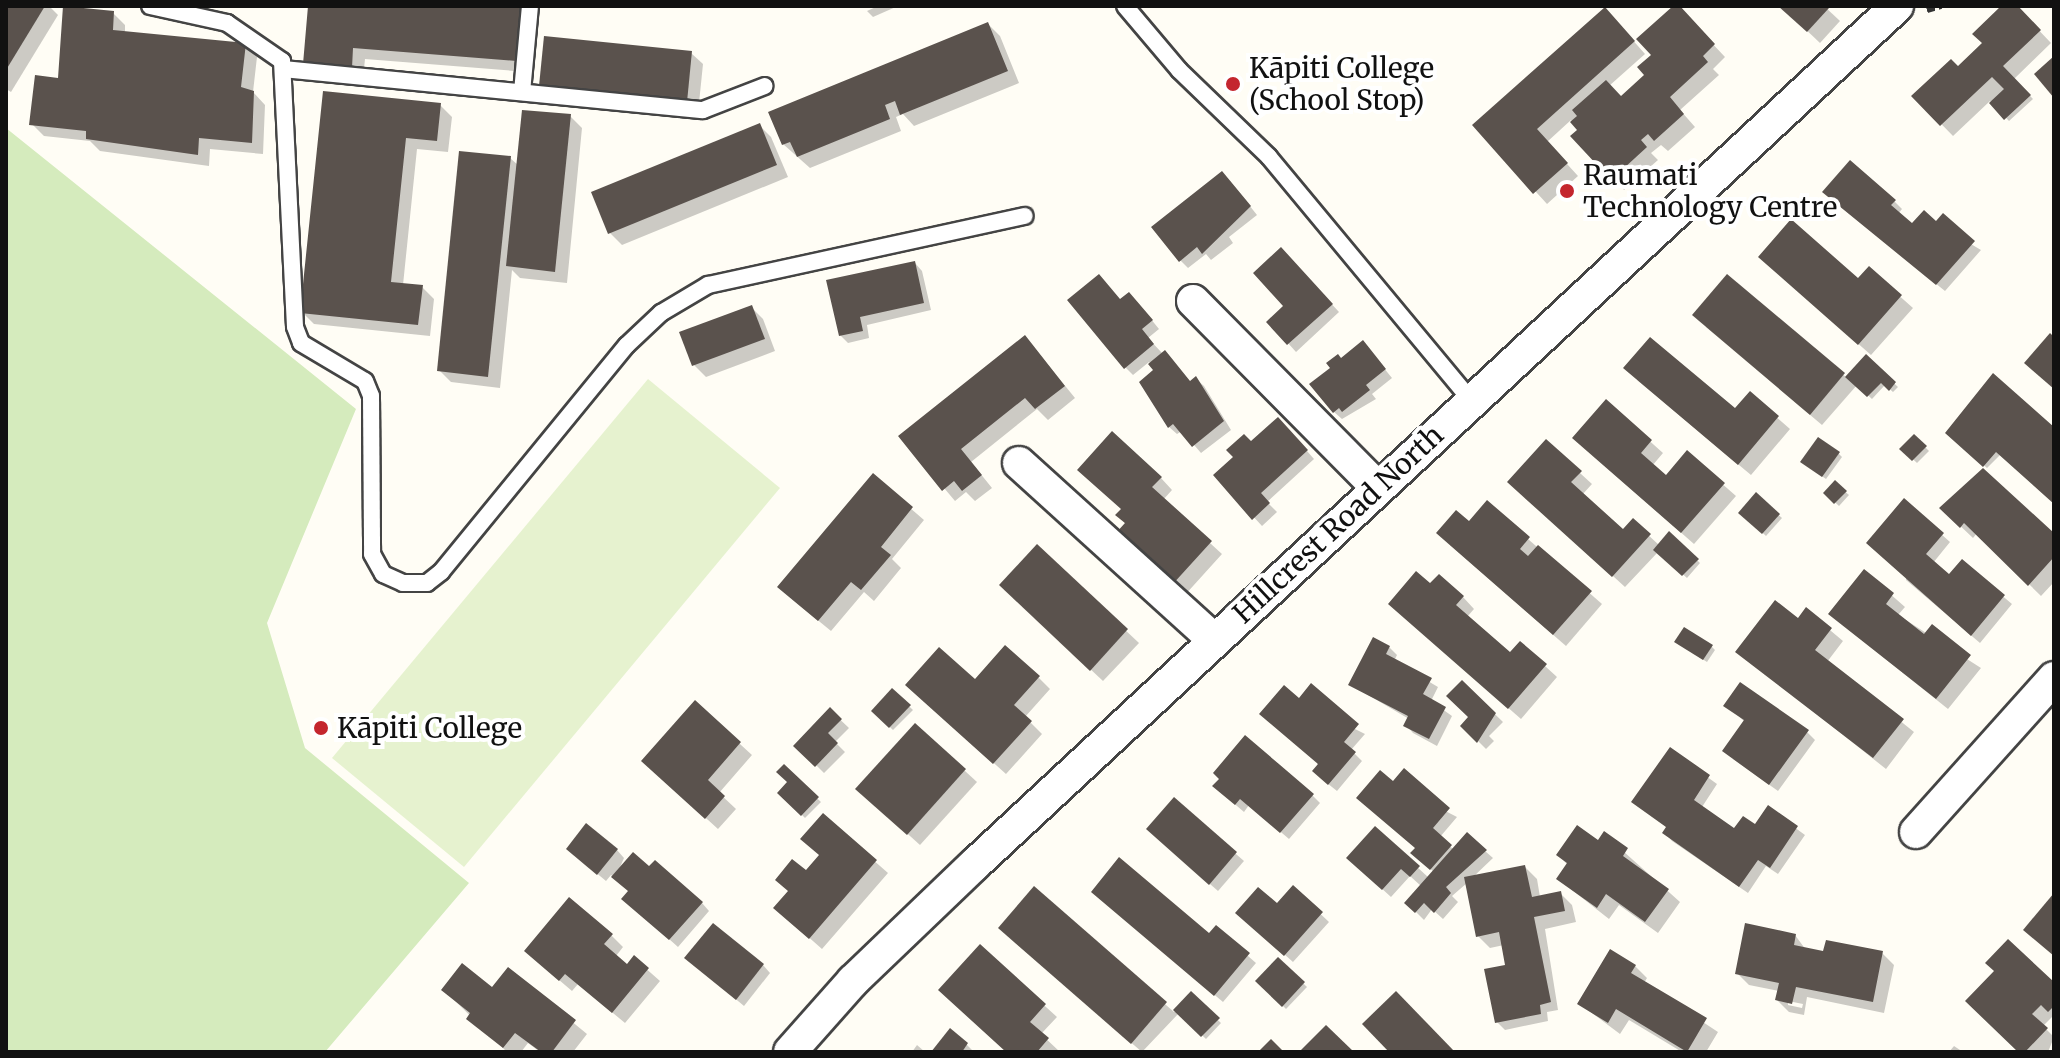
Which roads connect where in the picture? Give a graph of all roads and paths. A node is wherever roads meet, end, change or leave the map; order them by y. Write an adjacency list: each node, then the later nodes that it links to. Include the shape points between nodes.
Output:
1 (150, 6): 7 (lane, via 227,23 275,53)
2 (530, 6): 9 (lane)
3 (1125, 6): 12 (lane, via 1179,70 1269,157)
4 (1897, 6): 12 (street, Hillcrest Road North)
5 (1941, 6): 6 (path)
6 (1930, 9)
7 (283, 69): 9 (lane); 10 (lane, via 283,163 295,327 301,343 365,381 371,396 372,554 383,574 403,583 427,583 441,572 627,345 661,313 708,285)
8 (765, 86): 9 (lane, via 703,110)
9 (522, 92)
10 (1025, 216)
11 (1193, 301): 14 (street)
12 (1471, 400): 14 (street, Hillcrest Road North)
13 (1019, 463): 15 (street)
14 (1377, 487): 15 (street, Hillcrest Road North)
15 (1214, 640): 18 (street, Hillcrest Road North, via 853,981)
16 (2054, 678): 17 (street)
17 (1916, 832)
18 (790, 1052)

